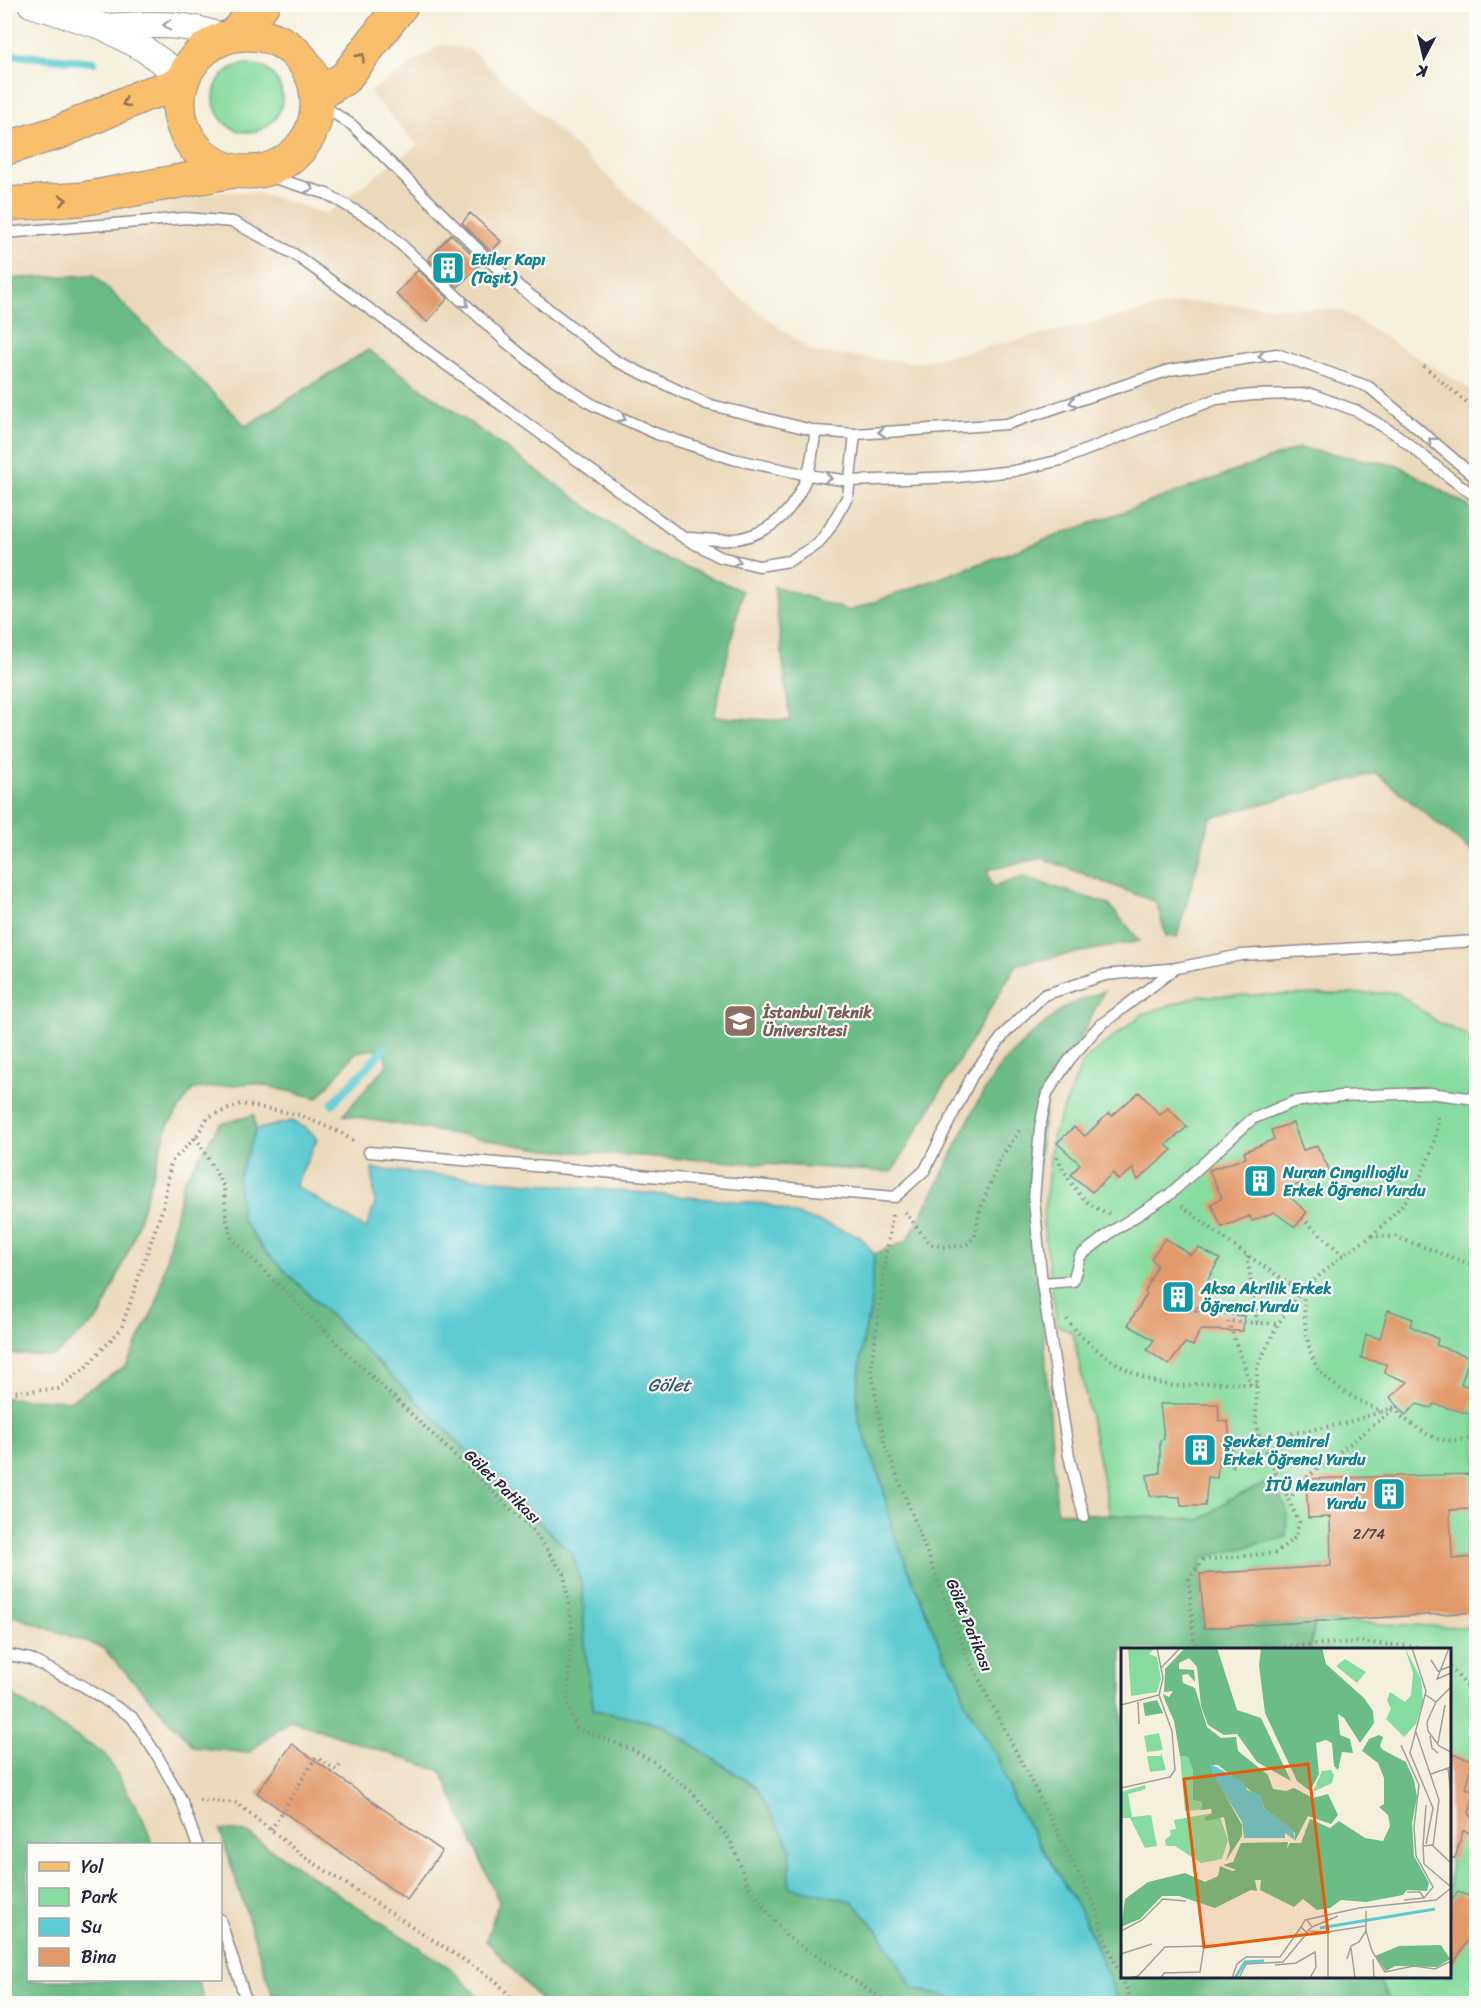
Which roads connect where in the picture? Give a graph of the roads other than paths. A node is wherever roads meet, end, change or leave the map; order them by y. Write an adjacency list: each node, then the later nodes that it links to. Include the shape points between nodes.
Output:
1 (31, 4): 4 (street)
2 (263, 4): 5 (main road)
3 (402, 4): 7 (main road, one-way to 3, via 345,78)
4 (104, 27): 5 (street, one-way to 4, via 192,27); 6 (street, via 144,49)
5 (228, 37): 6 (main road, via 207,47 193,60); 7 (main road, via 249,34 280,42 305,64)
6 (182, 80): 8 (main road, one-way to 8, via 60,132); 9 (main road, via 180,116 193,146 218,166)
7 (317, 99): 9 (main road, via 315,123 306,142 292,157 274,168); 12 (lane, via 352,125 504,275 616,361 707,404)
8 (4, 149)
9 (244, 172): 10 (main road, one-way to 9, via 82,199); 14 (lane, one-way to 14, via 327,194 380,225 506,342 593,405 657,434 733,459)
10 (4, 204)
11 (4, 233): 18 (lane, via 186,218 233,222 294,254)
12 (816, 431): 13 (lane); 14 (lane)
13 (855, 434): 15 (lane, one-way to 13, via 1369,387 1277,354 1170,370 1006,424); 16 (lane)
14 (808, 475): 16 (lane, one-way to 16); 18 (lane, via 786,514 767,530 730,540)
15 (1476, 478)
16 (850, 481): 17 (lane, via 1014,471 1061,460 1216,399 1311,394 1357,411 1397,435); 18 (lane, one-way to 16, via 720,557 759,566 789,561 818,544 848,496)
17 (1476, 497)
18 (684, 538)
19 (1476, 941): 20 (lane, via 1241,955)
20 (1177, 968): 22 (lane, via 1105,975 1044,994 1006,1032 972,1076 925,1170 895,1197); 23 (lane, via 1098,1026 1047,1093 1034,1200)
21 (1476, 1100): 23 (lane, via 1429,1093 1341,1096 1293,1102 1252,1119 1169,1195 1080,1256 1073,1281)
22 (369, 1152)
23 (1042, 1283): 24 (lane, via 1069,1456)
24 (1084, 1517)
25 (5, 1655): 26 (lane, via 30,1659 132,1717 181,1799)
26 (196, 1843)
27 (222, 1925): 28 (lane)
28 (247, 2004)

